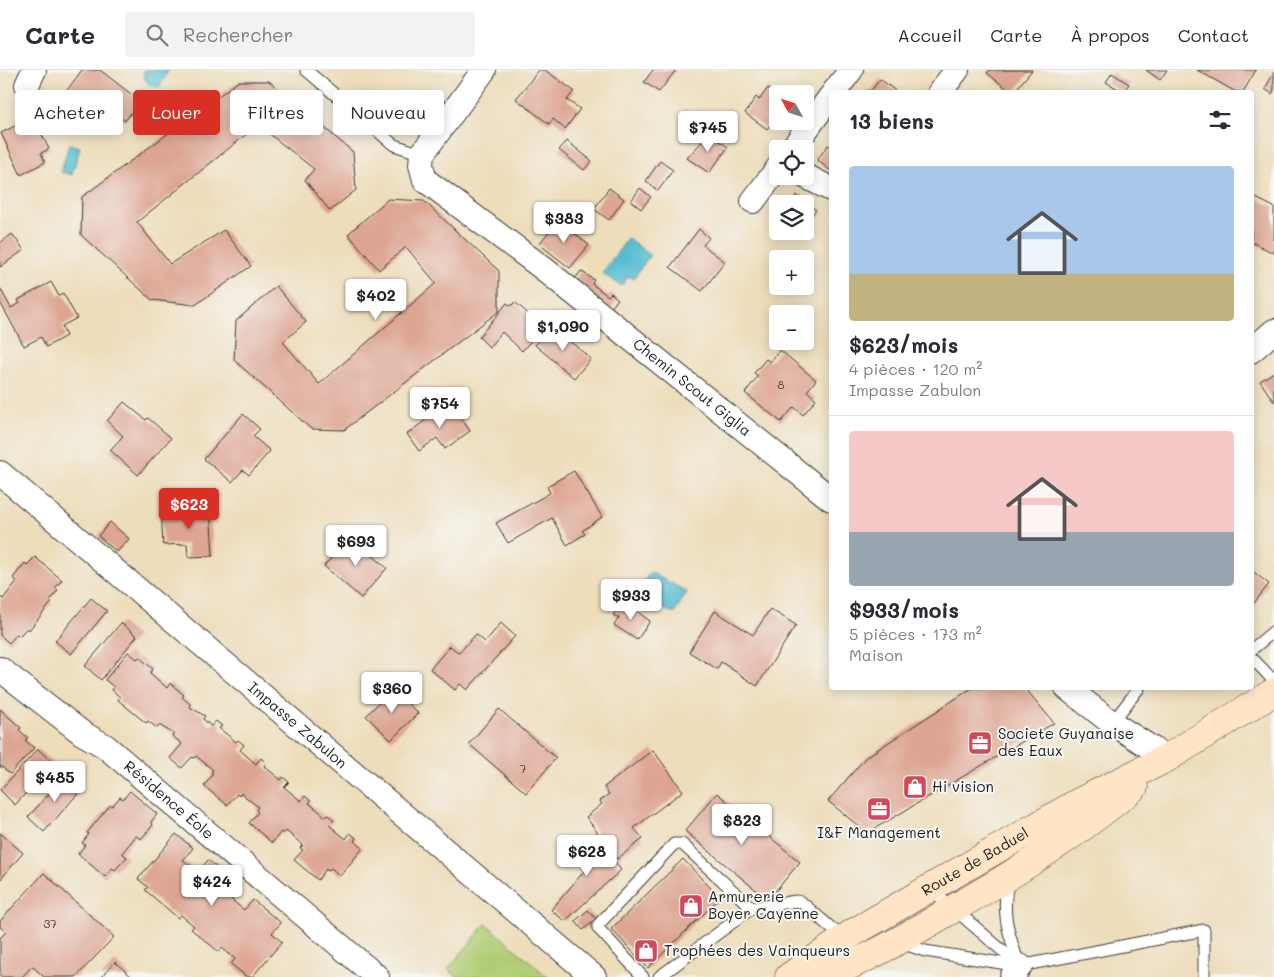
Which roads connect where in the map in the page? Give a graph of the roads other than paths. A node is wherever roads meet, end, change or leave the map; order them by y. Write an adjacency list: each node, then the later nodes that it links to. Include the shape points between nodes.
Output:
1 (306, 70): 9 (lane, via 394,145)
2 (484, 70): 9 (street)
3 (851, 70): 5 (street)
4 (957, 70): 6 (street)
5 (836, 90)
6 (942, 90)
7 (829, 99): 8 (street)
8 (799, 140)
9 (422, 154): 17 (street, Chemin Scout Giglia, via 425,180 544,269)
10 (769, 180): 13 (street)
11 (814, 180): 12 (street)
12 (829, 188)
13 (753, 201)
14 (1274, 332): 15 (street)
15 (1254, 349)
16 (0, 473): 36 (street, Impasse Zabulon)
17 (829, 497)
18 (1274, 631): 19 (lane)
19 (1254, 648)
20 (1254, 660): 22 (lane)
21 (0, 669): 35 (street, Résidence Éole, via 82,733 105,746)
22 (1274, 681)
23 (1070, 690): 26 (street)
24 (1137, 690): 26 (lane)
25 (1274, 692): 27 (main road, Route de Baduel)
26 (1112, 723): 27 (street)
27 (1167, 758): 28 (main road, Route de Baduel, via 1108,809); 29 (main road, Route de Baduel, via 1077,804)
28 (1010, 876): 31 (main road, Route de Baduel); 34 (lane, via 1005,893 1006,926)
29 (930, 888): 31 (lane); 32 (main road, Route de Baduel)
30 (752, 908): 32 (lane, via 801,902); 37 (lane, via 682,844 674,844 598,925); 38 (lane)
31 (954, 909): 33 (main road, Route de Baduel); 34 (lane)
32 (844, 939): 39 (main road, Route de Baduel)
33 (896, 942): 34 (lane); 40 (main road, Route de Baduel, via 864,961)
34 (1016, 971): 41 (lane, via 1204,930)
35 (377, 977)
36 (594, 977)
37 (643, 977)
38 (659, 977)
39 (789, 977)
40 (824, 977)
41 (1204, 977)

